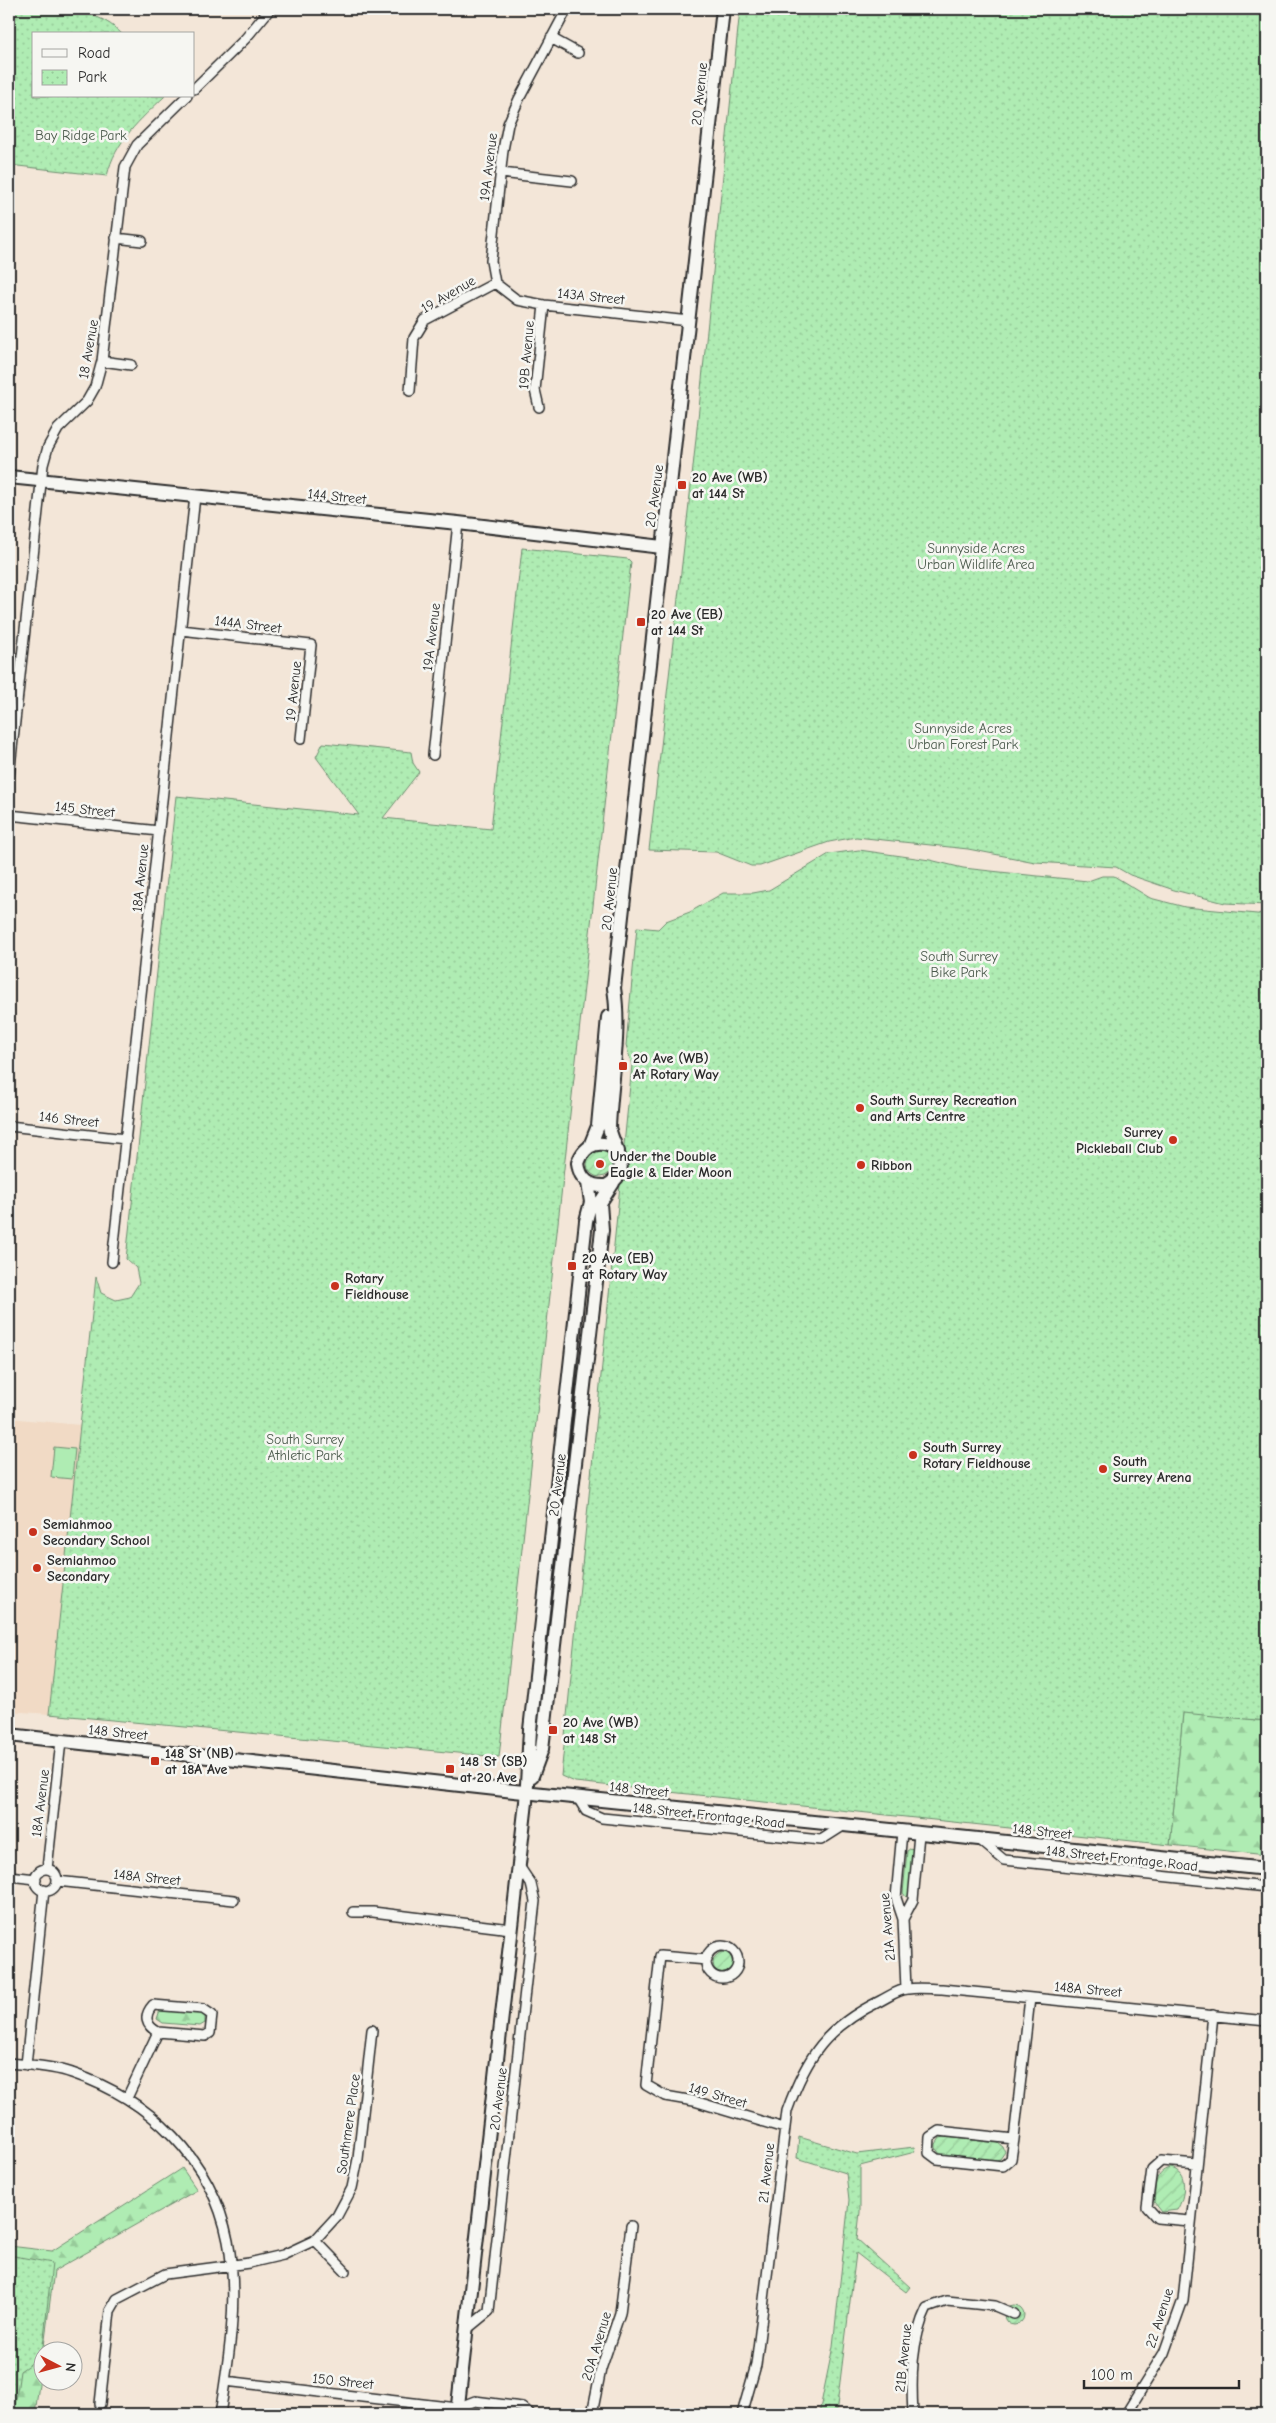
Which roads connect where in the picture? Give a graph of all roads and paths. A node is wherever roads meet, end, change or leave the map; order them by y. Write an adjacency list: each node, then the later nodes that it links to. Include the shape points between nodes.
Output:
1 (270, 9): 6 (street, via 245,39)
2 (567, 9): 4 (street, 19A Avenue)
3 (723, 9): 14 (street, 20 Avenue)
4 (551, 38): 5 (street); 8 (street, 19A Avenue, via 508,124)
5 (578, 53)
6 (195, 88)
7 (185, 98): 10 (street, 18 Avenue, via 137,145 125,167)
8 (500, 173): 9 (street); 12 (street, 19A Avenue, via 491,261)
9 (572, 181)
10 (116, 238): 11 (street); 15 (street, 18 Avenue)
11 (142, 241)
12 (495, 283): 13 (street, 143A Street, via 517,300); 17 (street, 19 Avenue, via 426,320 414,338)
13 (544, 305): 14 (street, 143A Street); 18 (street, 19B Avenue, via 535,390)
14 (689, 321): 23 (street, 20 Avenue)
15 (102, 361): 16 (street); 20 (street, 18 Avenue, via 95,387 87,400 58,429 48,447)
16 (131, 365)
17 (410, 391)
18 (539, 407)
19 (9, 477): 20 (street, 144 Street)
20 (41, 481): 21 (street, 144 Street); 28 (street, 18 Avenue)
21 (195, 496): 22 (street, 144 Street); 24 (street, 18A Avenue)
22 (458, 523): 23 (street, 144 Street); 27 (street, 19A Avenue)
23 (662, 547): 31 (street, 20 Avenue)
24 (181, 630): 25 (street, 144A Street); 30 (street, 18A Avenue)
25 (311, 645): 26 (street, 19 Avenue)
26 (301, 739)
27 (434, 755)
28 (9, 776)
29 (9, 815): 30 (street, 145 Street)
30 (159, 831): 33 (street, 18A Avenue)
31 (614, 988): 34 (street, 20 Avenue, via 609,1001 598,1126); 35 (street, 20 Avenue, via 616,1021 609,1127)
32 (9, 1126): 33 (street, 146 Street)
33 (126, 1139): 38 (street, 18A Avenue)
34 (590, 1146): 35 (street, via 604,1143); 36 (street, via 578,1163 579,1171)
35 (618, 1151): 37 (street, via 621,1168)
36 (588, 1183): 37 (street, via 606,1186); 41 (street, 20 Avenue, via 591,1202 586,1221 532,1711)
37 (613, 1183): 41 (street, 20 Avenue, via 600,1202 602,1230 542,1749)
38 (112, 1262)
39 (9, 1735): 40 (street, 148 Street)
40 (62, 1741): 41 (street, 148 Street); 48 (street, 18A Avenue)
41 (527, 1792): 42 (street, 148 Street); 47 (street, 20 Avenue)
42 (578, 1798): 43 (street, 148 Street); 43 (street, 148 Street Frontage Road, via 586,1812 602,1818 821,1840)
43 (843, 1826): 44 (street, 148 Street)
44 (902, 1832): 45 (street, 148 Street); 57 (street, 21A Avenue, via 896,1898)
45 (919, 1834): 46 (street, 148 Street); 57 (street, via 913,1900)
46 (980, 1840): 49 (street, 148 Street); 53 (street, 148 Street Frontage Road, via 1004,1860)
47 (519, 1866): 58 (street, 20 Avenue); 78 (street, 20 Avenue, via 531,1884 535,1901 533,1920 488,2311)
48 (47, 1869): 51 (street, via 38,1872); 52 (street, via 54,1873)
49 (1267, 1869)
50 (9, 1876): 51 (street)
51 (36, 1879): 54 (street, via 37,1885)
52 (57, 1881): 54 (street, via 51,1890); 55 (street, 148A Street)
53 (1267, 1887)
54 (44, 1890): 67 (street)
55 (234, 1900)
56 (353, 1912): 58 (street)
57 (903, 1919): 60 (street, 21A Avenue)
58 (512, 1928): 78 (street, 20 Avenue)
59 (707, 1960): 69 (street, 149 Street, via 660,1956 646,2085 665,2096 694,2100)
60 (906, 1988): 61 (street, 148A Street); 69 (street, 21 Avenue, via 853,2014 831,2032 797,2083)
61 (1030, 1998): 62 (street, 148A Street); 70 (street)
62 (1213, 2015): 63 (street, 148A Street); 71 (street, 22 Avenue)
63 (1267, 2021)
64 (372, 2030): 74 (street, Southmere Place, via 352,2188 337,2216)
65 (158, 2032): 65 (street, via 149,2028 147,2023 147,2015 153,2005 203,2009 212,2015 210,2033 205,2036); 68 (street)
66 (9, 2063): 67 (street)
67 (26, 2064): 68 (street, via 70,2072)
68 (127, 2098): 75 (street, via 169,2131 200,2172 228,2239)
69 (784, 2128): 85 (street, 21 Avenue, via 756,2366)
70 (1014, 2139): 70 (street, via 1011,2159 1003,2166 937,2160 928,2152 930,2138 939,2131)
71 (1197, 2164): 72 (street, 22 Avenue); 72 (street, via 1161,2161 1152,2169 1148,2198 1147,2207 1157,2218)
72 (1190, 2221): 87 (street, 22 Avenue, via 1183,2300 1164,2353)
73 (631, 2226): 84 (street, 20A Avenue, via 620,2313 601,2369)
74 (315, 2240): 75 (street, Southmere Place, via 283,2256); 76 (street)
75 (231, 2266): 79 (street, via 233,2293); 80 (street, Southmere Place, via 165,2274 117,2299 110,2311)
76 (345, 2271)
77 (1014, 2314): 86 (street, 21B Avenue, via 995,2306 947,2301 927,2308 918,2326)
78 (467, 2329): 81 (street, 20 Avenue)
79 (225, 2381): 81 (street, 150 Street); 82 (street)
80 (100, 2404)
81 (460, 2412): 83 (street, 150 Street, via 475,2401 522,2407)
82 (220, 2414)
83 (530, 2414)
84 (592, 2414)
85 (742, 2414)
86 (913, 2414)
87 (1126, 2414)

